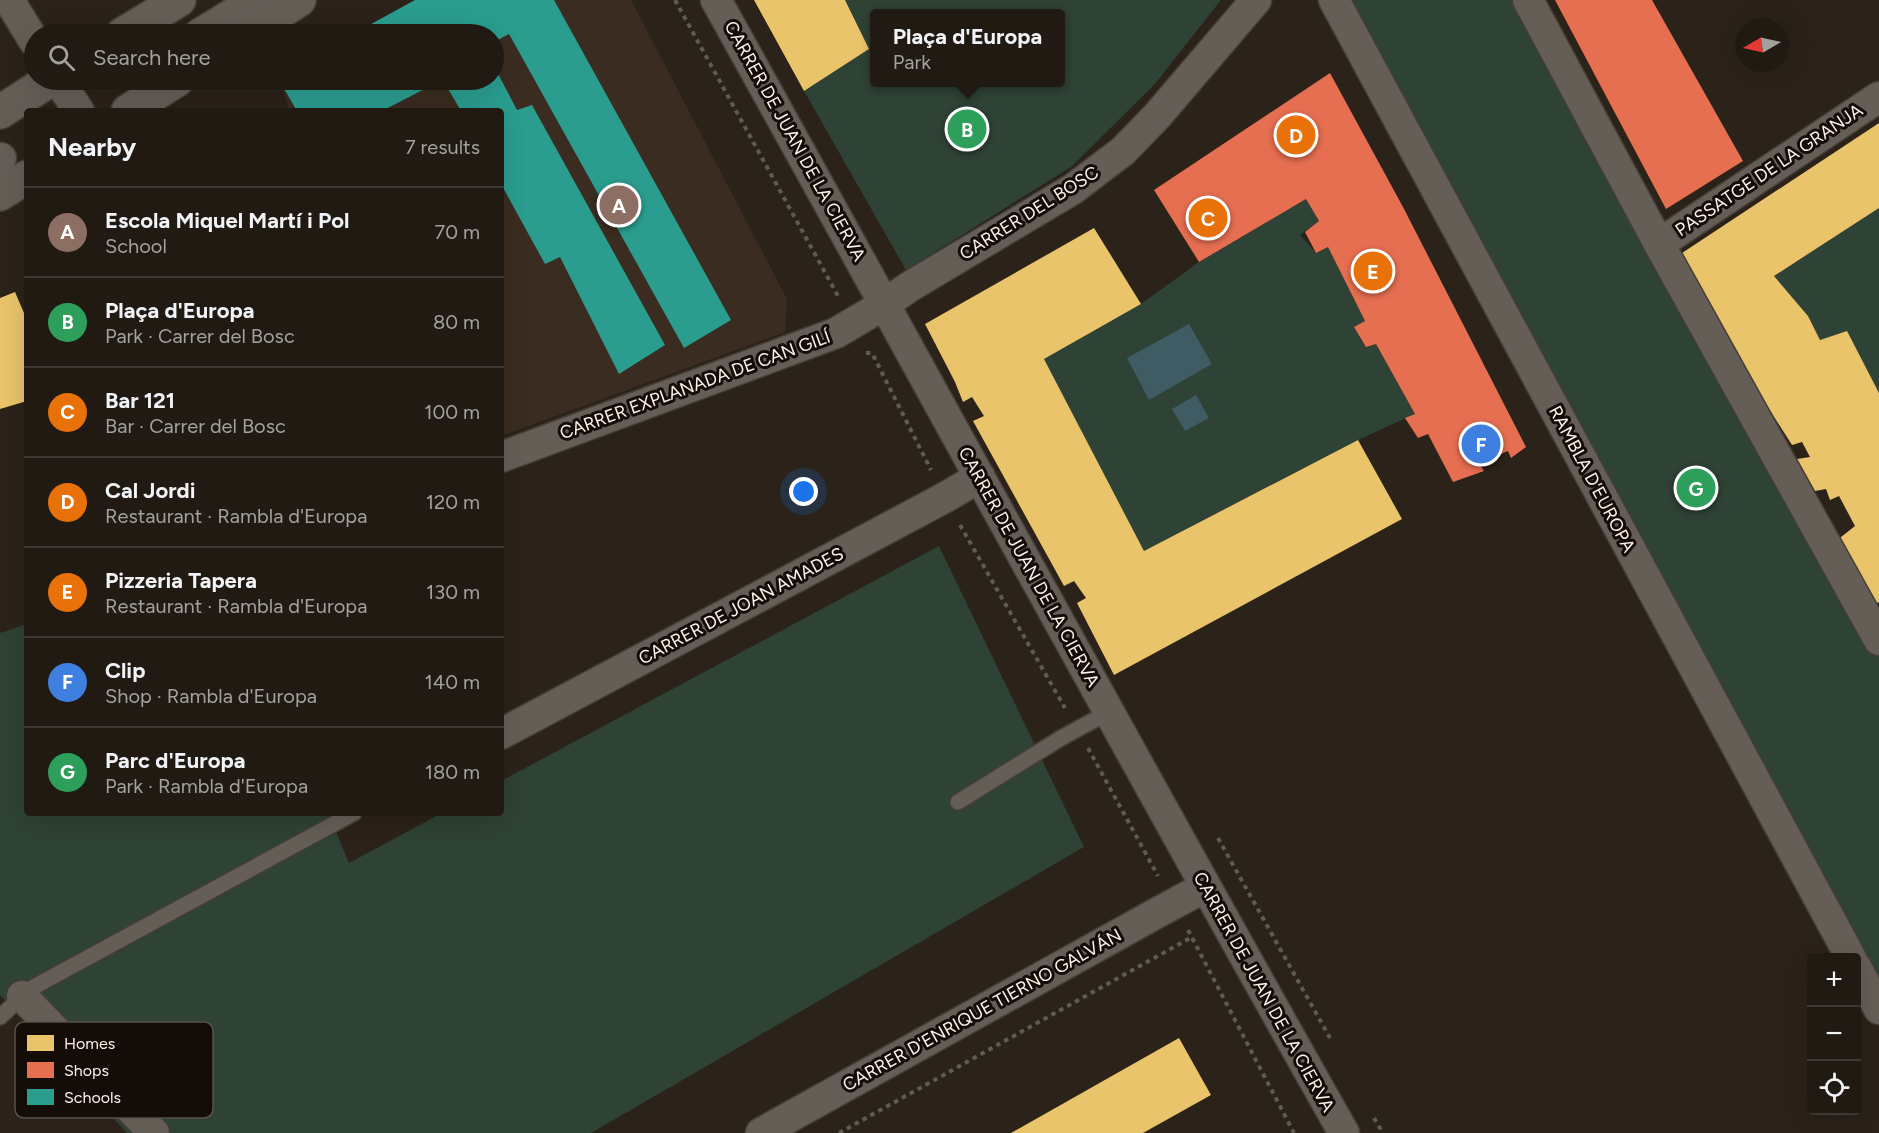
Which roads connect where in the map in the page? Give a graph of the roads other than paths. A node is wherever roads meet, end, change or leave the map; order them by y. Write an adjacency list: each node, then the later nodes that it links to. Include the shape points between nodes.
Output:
1 (9, 0): 12 (street)
2 (179, 0): 9 (street)
3 (255, 0): 10 (street)
4 (299, 0): 11 (street)
5 (716, 0): 23 (street, CARRER DE JUAN DE LA CIERVA)
6 (1256, 0): 23 (street, CARRER DEL BOSC, via 1123,151 1073,189)
7 (1334, 0): 32 (street, RAMBLA D'EUROPA)
8 (1528, 0): 22 (street)
9 (139, 24)
10 (215, 24)
11 (262, 24)
12 (24, 25)
13 (34, 90): 19 (street)
14 (65, 90): 17 (street)
15 (161, 90): 18 (street)
16 (1879, 96): 22 (street, PASSATGE DE LA GRANJA)
17 (77, 108)
18 (133, 108)
19 (0, 112)
20 (24, 179): 21 (street)
21 (0, 194)
22 (1659, 244): 26 (street)
23 (885, 304): 24 (street, CARRER EXPLANADA DE CAN GILÍ, via 836,333); 25 (street, CARRER DE JUAN DE LA CIERVA)
24 (504, 456)
25 (980, 477): 27 (street, CARRER DE JUAN DE LA CIERVA); 28 (street, CARRER DE JOAN AMADES)
26 (1879, 640)
27 (1109, 712): 29 (lane); 31 (street, CARRER DE JUAN DE LA CIERVA)
28 (504, 732)
29 (958, 802)
30 (348, 816): 34 (lane)
31 (1205, 887): 40 (street, CARRER D'ENRIQUE TIERNO GALVÁN); 41 (street, CARRER DE JUAN DE LA CIERVA)
32 (1849, 953)
33 (1861, 975): 35 (street)
34 (22, 996): 36 (lane); 37 (street)
35 (1879, 1009)
36 (0, 1017)
37 (47, 1022)
38 (140, 1118): 39 (street)
39 (154, 1133)
40 (761, 1133)
41 (1344, 1133)

